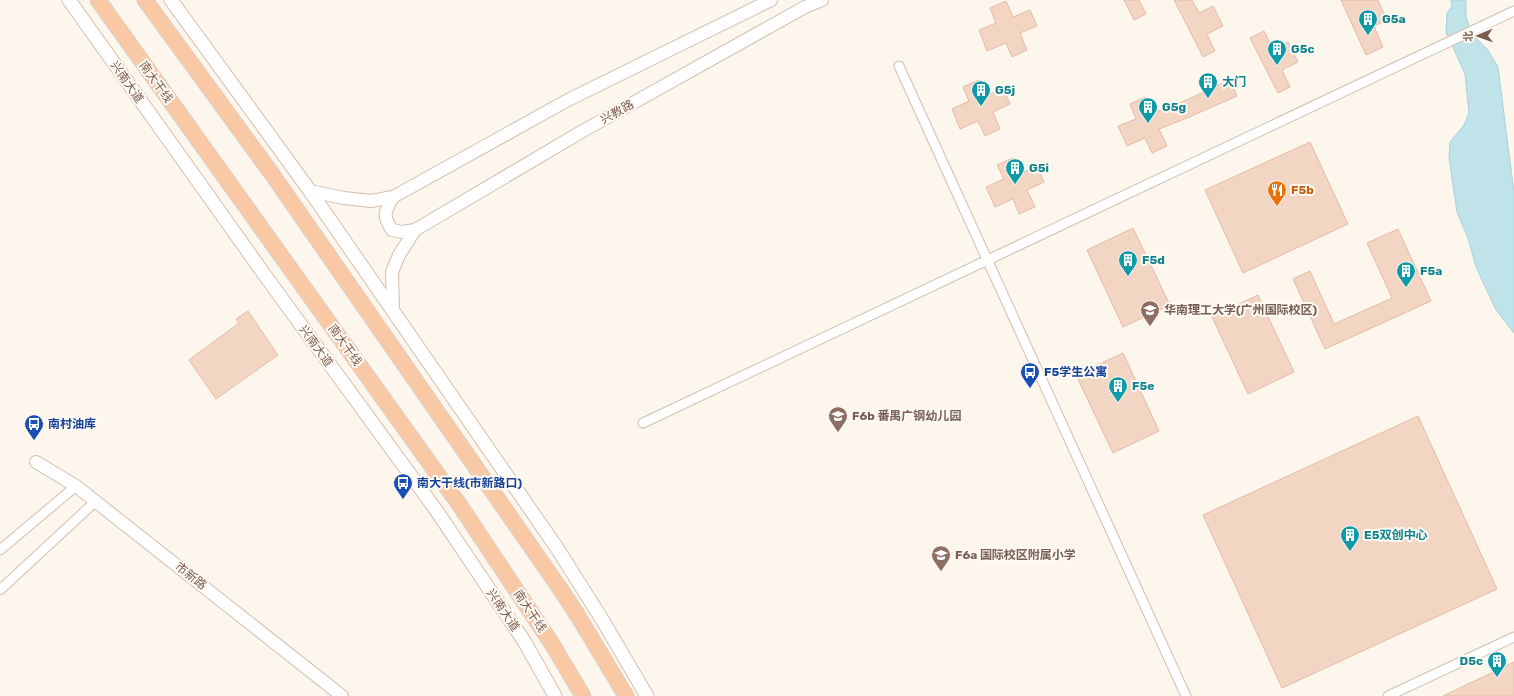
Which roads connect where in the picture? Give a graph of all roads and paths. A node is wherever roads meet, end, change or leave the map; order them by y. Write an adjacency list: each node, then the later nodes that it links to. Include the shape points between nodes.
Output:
1 (69, 0): 23 (main road, 兴南大道, via 264,275 436,510 524,641)
2 (98, 0): 21 (highway, 南大干线, via 461,506)
3 (145, 0): 26 (highway, via 272,174 561,590)
4 (171, 0): 9 (main road)
5 (771, 0): 10 (street, via 568,100)
6 (822, 0): 11 (street, 兴教路, via 805,7 581,132)
7 (1514, 11): 12 (street)
8 (900, 66): 12 (street)
9 (310, 191): 10 (street, via 371,201); 13 (main road)
10 (393, 197): 11 (street, via 386,210 385,220 392,230)
11 (415, 230): 13 (street, via 399,255 392,272)
12 (988, 259): 14 (street); 28 (street)
13 (393, 310): 27 (main road, via 557,548)
14 (643, 423)
15 (36, 462): 16 (street, 市新路)
16 (76, 486): 17 (street, 市新路); 18 (street)
17 (96, 501): 19 (street); 22 (street, 市新路)
18 (0, 550)
19 (0, 590)
20 (1514, 637): 29 (street)
21 (552, 644): 24 (highway); 25 (highway, 南大干线)
22 (342, 696)
23 (555, 696)
24 (576, 696)
25 (583, 696)
26 (626, 696)
27 (647, 696)
28 (1186, 696)
29 (1388, 696)

